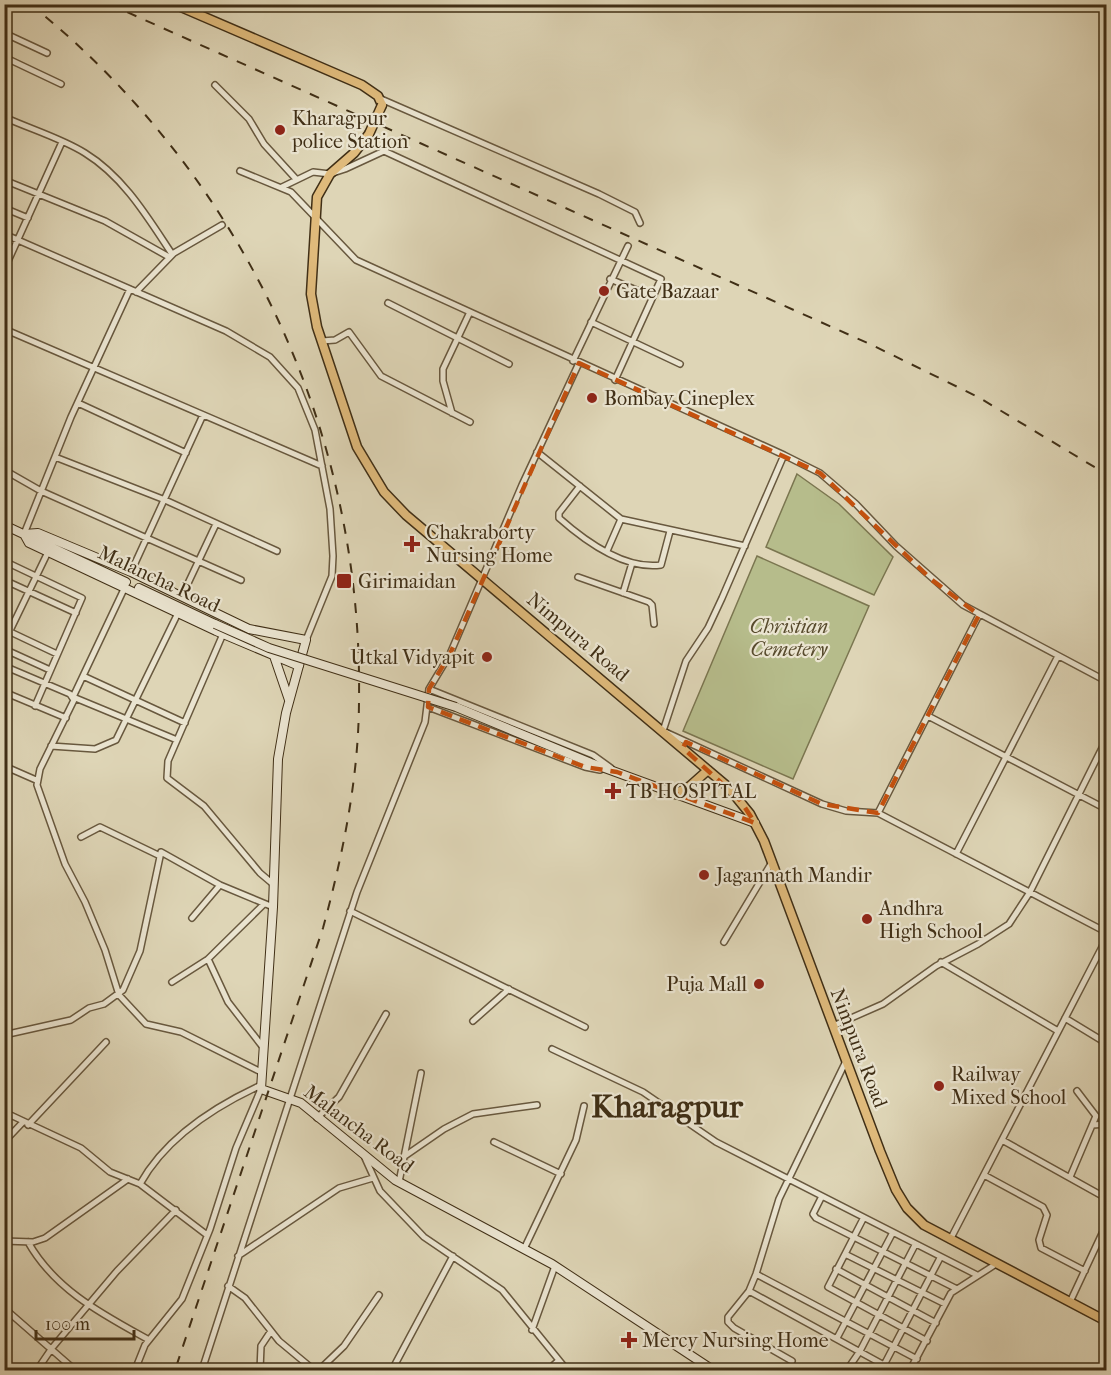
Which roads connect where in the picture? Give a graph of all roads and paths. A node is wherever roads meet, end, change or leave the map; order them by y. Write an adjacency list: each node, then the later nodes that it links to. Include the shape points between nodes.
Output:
1 (174, 4): 7 (main road, via 362,85)
2 (4, 33): 3 (street)
3 (47, 53)
4 (4, 57): 5 (street)
5 (61, 84)
6 (215, 85): 12 (street, via 249,119 264,144)
7 (381, 102): 11 (main road, Nimpura Road, bridge, via 369,134); 19 (street, via 599,194 635,212)
8 (4, 117): 9 (street)
9 (62, 142): 15 (street); 24 (street, via 85,152 114,177 133,198)
10 (240, 171): 14 (street)
11 (330, 174): 12 (street, via 313,172); 17 (main road, Nimpura Road, via 317,197); 25 (street, via 384,151)
12 (296, 179): 14 (street)
13 (4, 180): 15 (street)
14 (282, 187): 17 (street)
15 (39, 195): 18 (street); 24 (street, via 105,221)
16 (4, 208): 18 (street)
17 (314, 216): 32 (street, via 356,260); 36 (main road, Nimpura Road, via 311,294)
18 (28, 218): 22 (street)
19 (640, 223)
20 (222, 225): 24 (street)
21 (4, 234): 22 (street)
22 (18, 240): 26 (street); 28 (street)
23 (628, 246): 25 (street)
24 (171, 256): 29 (street)
25 (620, 258): 27 (street); 30 (street, via 661,279)
26 (4, 270)
27 (610, 279): 30 (street); 33 (street)
28 (130, 289): 29 (street); 41 (street)
29 (136, 292): 51 (street, via 226,331 270,357 298,388 315,430)
30 (653, 297): 37 (street)
31 (388, 303): 35 (street)
32 (469, 314): 35 (street); 38 (street)
33 (591, 322): 37 (street); 38 (street)
34 (4, 328): 41 (street)
35 (458, 338): 39 (street); 44 (street, via 442,376)
36 (322, 341): 44 (street, via 351,333 381,376); 74 (main road, Nimpura Road, via 365,464 406,515)
37 (633, 341): 40 (street); 42 (street)
38 (576, 362): 42 (street); 47 (street)
39 (509, 364)
40 (680, 364)
41 (95, 368): 43 (street); 45 (street)
42 (615, 380): 49 (street)
43 (78, 403): 48 (street); 50 (street)
44 (453, 413): 46 (street)
45 (203, 415): 48 (street); 51 (street)
46 (470, 422)
47 (537, 452): 53 (street); 74 (street)
48 (186, 453): 55 (street)
49 (784, 455): 62 (street); 81 (street, via 820,473 932,580)
50 (55, 457): 54 (street); 55 (street)
51 (322, 466): 85 (street, via 331,518 332,576)
52 (6, 471): 54 (street)
53 (580, 486): 56 (street); 64 (street, via 558,516 580,536)
54 (41, 490): 60 (street); 61 (street)
55 (165, 501): 57 (street); 61 (street)
56 (621, 519): 59 (street); 64 (street)
57 (216, 524): 63 (street); 66 (street)
58 (4, 525): 60 (street, Malancha Road)
59 (670, 531): 62 (street); 68 (street, via 661,565)
60 (24, 534): 65 (street, via 29,543); 69 (street, via 38,532); 115 (street, Malancha Road, bridge, via 270,648 456,707)
61 (149, 537): 66 (street); 69 (street)
62 (745, 546): 108 (street, via 708,628 686,661)
63 (277, 551)
64 (607, 551): 68 (street)
65 (48, 552): 70 (street); 75 (street)
66 (200, 559): 73 (street); 78 (street)
67 (4, 561): 70 (street)
68 (632, 562): 77 (street)
69 (131, 572): 78 (street)
70 (36, 576): 76 (street); 79 (street, via 82,598)
71 (578, 577): 77 (street)
72 (4, 580): 76 (street)
73 (241, 580)
74 (483, 580): 97 (street, via 450,654); 108 (main road, Nimpura Road)
75 (125, 587): 80 (street); 94 (street)
76 (29, 591): 79 (street); 83 (street)
77 (623, 593): 82 (street, via 649,602)
78 (182, 596): 85 (street, via 249,629)
79 (76, 613): 88 (street)
80 (178, 613): 84 (street); 100 (street)
81 (979, 615): 90 (street); 104 (street)
82 (654, 624)
83 (7, 631): 86 (street); 88 (street)
84 (223, 634): 89 (street); 107 (street)
85 (306, 640): 92 (street)
86 (4, 643)
87 (4, 649): 93 (street)
88 (57, 654): 93 (street)
89 (274, 656): 92 (street); 101 (street)
90 (1059, 656): 95 (street); 112 (street)
91 (4, 666): 96 (street)
92 (299, 666): 101 (street)
93 (50, 670): 96 (street)
94 (83, 676): 99 (street); 100 (street)
95 (1107, 681)
96 (44, 683): 99 (street); 102 (street)
97 (429, 689): 103 (street); 115 (street, via 593,755)
98 (4, 692): 102 (street)
99 (73, 697): 105 (street); 106 (street)
100 (136, 701): 106 (street); 107 (street)
101 (289, 702): 126 (street, via 278,759)
102 (34, 706): 105 (street)
103 (428, 707): 115 (street, via 585,767); 131 (street)
104 (928, 716): 112 (street); 120 (street)
105 (66, 718): 111 (street)
106 (128, 719): 109 (street); 111 (street, via 109,745 79,750)
107 (185, 723): 109 (street)
108 (663, 731): 114 (main road, Nimpura Road); 120 (street, via 822,804 846,811)
109 (177, 740): 126 (street, via 166,770 167,778 210,811)
110 (1107, 740): 118 (street)
111 (51, 746): 116 (street)
112 (1006, 756): 118 (street); 123 (street)
113 (4, 766): 116 (street)
114 (708, 770): 117 (main road); 121 (main road, Nimpura Road, via 740,800)
115 (617, 772): 117 (street, Malancha Road)
116 (36, 780): 141 (street, via 65,864 86,903)
117 (675, 794): 121 (street, Malancha Road)
118 (1079, 795): 119 (street); 128 (street)
119 (1107, 809)
120 (878, 813): 123 (street)
121 (755, 823): 125 (main road, Nimpura Road)
122 (81, 837): 124 (street, via 96,828 105,828)
123 (956, 854): 128 (street)
124 (158, 855): 127 (street, via 163,852); 141 (street, via 140,951)
125 (772, 862): 135 (street); 145 (main road, Nimpura Road)
126 (273, 884): 130 (street)
127 (220, 885): 129 (street); 132 (street)
128 (1030, 892): 133 (street); 138 (street, via 1014,918 1001,930)
129 (263, 905): 130 (street); 137 (street)
130 (273, 907): 151 (street)
131 (350, 911): 140 (street); 158 (street)
132 (192, 918)
133 (1107, 932)
134 (1107, 937): 136 (street)
135 (724, 942)
136 (1104, 948): 143 (street)
137 (208, 959): 139 (street); 151 (street, via 228,1002)
138 (941, 963): 145 (street, via 889,1000); 147 (street)
139 (172, 982)
140 (509, 989): 144 (street); 146 (street)
141 (119, 995): 148 (street, via 71,1020); 154 (street, via 146,1024 181,1032)
142 (386, 1014): 162 (street, via 339,1097)
143 (1065, 1018): 147 (street); 150 (street)
144 (473, 1021)
145 (833, 1026): 153 (main road, Nimpura Road)
146 (585, 1027)
147 (1058, 1031): 166 (street)
148 (4, 1035)
149 (106, 1042): 163 (street)
150 (1106, 1043)
151 (262, 1046): 154 (street)
152 (552, 1049): 176 (street, via 643,1092 716,1142)
153 (846, 1060): 176 (street); 187 (main road, Nimpura Road, via 896,1190 915,1217)
154 (261, 1072): 156 (street)
155 (421, 1073): 170 (street)
156 (260, 1088): 158 (street, Malancha Road); 178 (street, via 213,1110 162,1153); 185 (street)
157 (1077, 1091): 165 (street, via 1095,1113)
158 (289, 1098): 162 (street, Malancha Road); 194 (street)
159 (537, 1105): 170 (street, via 473,1114 444,1128)
160 (584, 1106): 171 (street, via 576,1140)
161 (4, 1112): 163 (street)
162 (317, 1118): 169 (street, Malancha Road)
163 (26, 1123): 167 (street); 175 (street, via 81,1148 110,1172)
164 (1107, 1124): 165 (street)
165 (1093, 1125): 173 (street)
166 (1002, 1140): 172 (street); 173 (street)
167 (4, 1142)
168 (494, 1142): 171 (street)
169 (365, 1158): 174 (street); 177 (street, Malancha Road)
170 (402, 1158): 177 (street)
171 (561, 1174): 191 (street)
172 (984, 1175): 187 (street); 202 (street, via 1043,1207 1047,1215 1039,1240 1041,1248)
173 (1070, 1177): 180 (street)
174 (373, 1178): 194 (street, via 339,1188); 195 (street, via 380,1191 424,1236)
175 (128, 1179): 178 (street); 189 (street, via 45,1238)
176 (788, 1179): 179 (street); 203 (street)
177 (399, 1182): 191 (street, Malancha Road)
178 (140, 1184): 181 (street)
179 (821, 1198): 182 (street); 186 (street, via 814,1217)
180 (1107, 1198)
181 (176, 1210): 185 (street); 217 (street)
182 (863, 1219): 184 (street); 186 (street)
183 (1107, 1225): 202 (street)
184 (892, 1234): 190 (street); 192 (street)
185 (207, 1235): 229 (street, via 178,1306)
186 (854, 1239): 192 (street); 193 (street)
187 (951, 1240): 198 (main road, Nimpura Road)
188 (4, 1241): 189 (street)
189 (28, 1242): 217 (street, via 43,1264)
190 (915, 1245): 196 (street); 197 (street)
191 (524, 1249): 199 (street, Malancha Road)
192 (882, 1253): 197 (street); 201 (street)
193 (845, 1254): 200 (street); 201 (street)
194 (238, 1256): 208 (street)
195 (453, 1256): 225 (street, via 496,1285); 245 (street)
196 (940, 1258): 204 (street); 205 (street)
197 (906, 1263): 205 (street); 206 (street)
198 (996, 1264): 204 (street); 214 (main road, Nimpura Road)
199 (555, 1266): 225 (street); 248 (street, Malancha Road)
200 (836, 1269): 207 (street); 215 (street, via 828,1287)
201 (874, 1269): 206 (street); 207 (street)
202 (1085, 1270): 214 (street)
203 (756, 1274): 210 (street); 222 (street)
204 (977, 1275): 209 (street)
205 (930, 1276): 209 (street); 211 (street)
206 (897, 1280): 211 (street); 213 (street)
207 (865, 1285): 213 (street); 215 (street)
208 (228, 1286): 226 (street, via 245,1298); 241 (street)
209 (957, 1289): 216 (street)
210 (749, 1291): 228 (street); 236 (street, via 731,1310 730,1324)
211 (922, 1292): 216 (street); 219 (street)
212 (379, 1295): 244 (street, via 344,1346)
213 (888, 1298): 219 (street); 220 (street)
214 (1070, 1302): 221 (main road, Nimpura Road)
215 (856, 1303): 220 (street); 222 (street)
216 (945, 1304): 223 (street)
217 (87, 1306): 229 (street); 231 (street)
218 (4, 1308): 231 (street)
219 (912, 1311): 223 (street); 224 (street)
220 (878, 1316): 224 (street); 227 (street)
221 (1107, 1321)
222 (846, 1322): 227 (street); 228 (street)
223 (936, 1323): 230 (street)
224 (903, 1329): 230 (street); 232 (street)
225 (532, 1330): 235 (street)
226 (271, 1331): 242 (street, via 261,1346); 243 (street)
227 (869, 1334): 232 (street); 233 (street)
228 (837, 1338): 233 (street)
229 (149, 1340): 240 (street)
230 (927, 1341): 234 (street)
231 (52, 1348): 238 (street); 239 (street)
232 (893, 1348): 234 (street); 237 (street)
233 (860, 1351): 237 (street); 249 (street)
234 (917, 1359): 251 (street)
235 (558, 1361): 246 (street); 247 (street)
236 (792, 1361)
237 (884, 1365): 250 (street)
238 (37, 1371)
239 (75, 1371)
240 (135, 1371)
241 (202, 1371)
242 (260, 1371)
243 (314, 1371)
244 (319, 1371)
245 (392, 1371)
246 (548, 1371)
247 (567, 1371)
248 (713, 1371)
249 (847, 1371)
250 (893, 1371)
251 (910, 1371)

